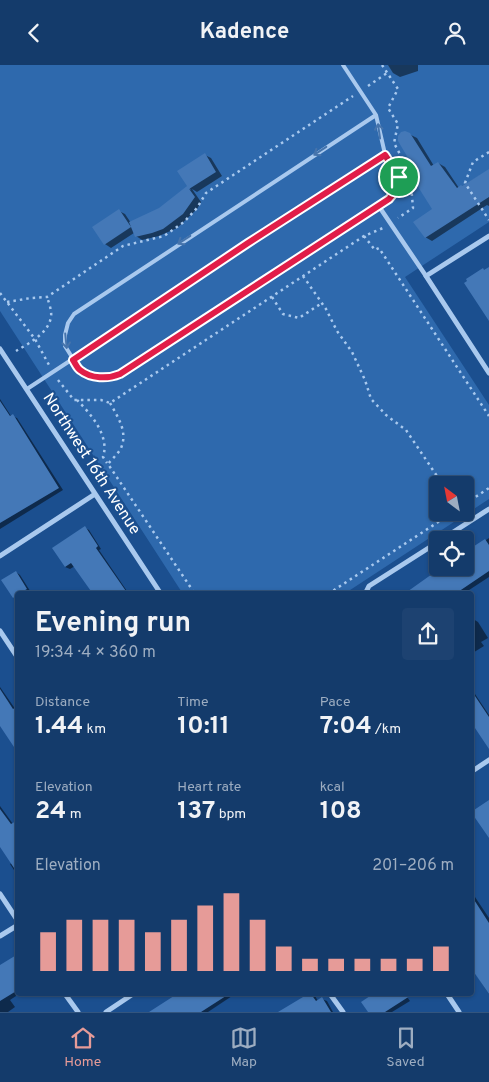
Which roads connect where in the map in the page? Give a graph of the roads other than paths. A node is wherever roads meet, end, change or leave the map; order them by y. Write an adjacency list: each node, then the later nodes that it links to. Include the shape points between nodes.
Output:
1 (343, 65): 2 (lane)
2 (376, 115): 3 (lane, one-way to 2); 8 (lane, one-way to 8, via 82,307 68,323 65,335 65,347)
3 (385, 155): 4 (lane, via 399,177 398,186 389,199); 8 (lane)
4 (378, 205): 6 (street); 8 (lane, via 120,374 111,378 89,374 80,370)
5 (489, 236): 6 (street)
6 (426, 276): 9 (street)
7 (0, 349): 10 (street, Northwest 16th Avenue)
8 (73, 360): 10 (lane)
9 (489, 373)
10 (27, 389): 11 (street, Northwest 16th Avenue)
11 (95, 495): 15 (street); 16 (street, Northwest 16th Avenue)
12 (489, 509): 13 (street)
13 (455, 531)
14 (429, 548): 17 (street, via 369,586)
15 (0, 556)
16 (159, 591)
17 (367, 591)
18 (0, 631): 19 (street)
19 (15, 654)
20 (489, 760): 21 (street)
21 (474, 770)
22 (0, 894): 23 (street)
23 (15, 918)
24 (15, 925): 25 (street)
25 (0, 936)
26 (67, 996): 30 (street)
27 (130, 996): 31 (street)
28 (331, 996): 32 (street)
29 (449, 996): 33 (street)
30 (78, 1012)
31 (106, 1012)
32 (343, 1012)
33 (459, 1012)

